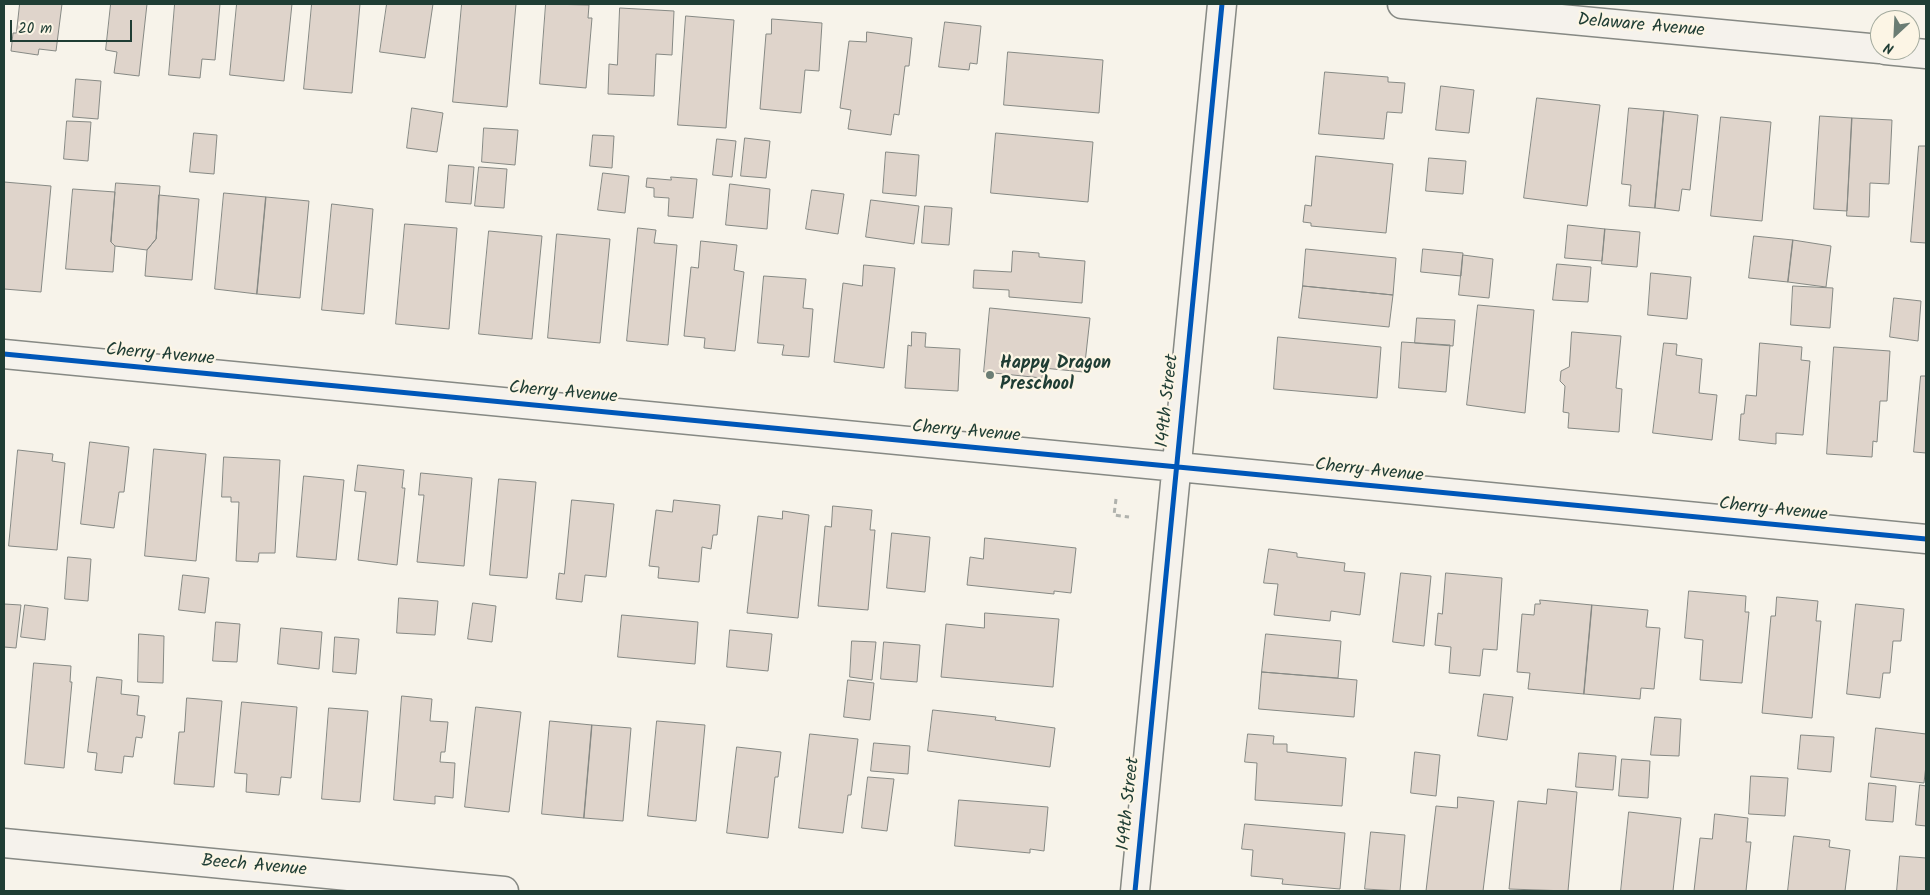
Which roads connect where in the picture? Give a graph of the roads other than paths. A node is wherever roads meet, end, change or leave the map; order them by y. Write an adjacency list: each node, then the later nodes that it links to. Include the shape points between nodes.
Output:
1 (1222, 4): 5 (street, 149th Street)
2 (1402, 4): 3 (street, Delaware Avenue)
3 (1870, 49)
4 (4, 354): 5 (street, Cherry Avenue)
5 (1176, 467): 6 (street, Cherry Avenue); 9 (street, 149th Street)
6 (1926, 540)
7 (4, 843): 8 (street, Beech Avenue)
8 (504, 891)
9 (1135, 891)

